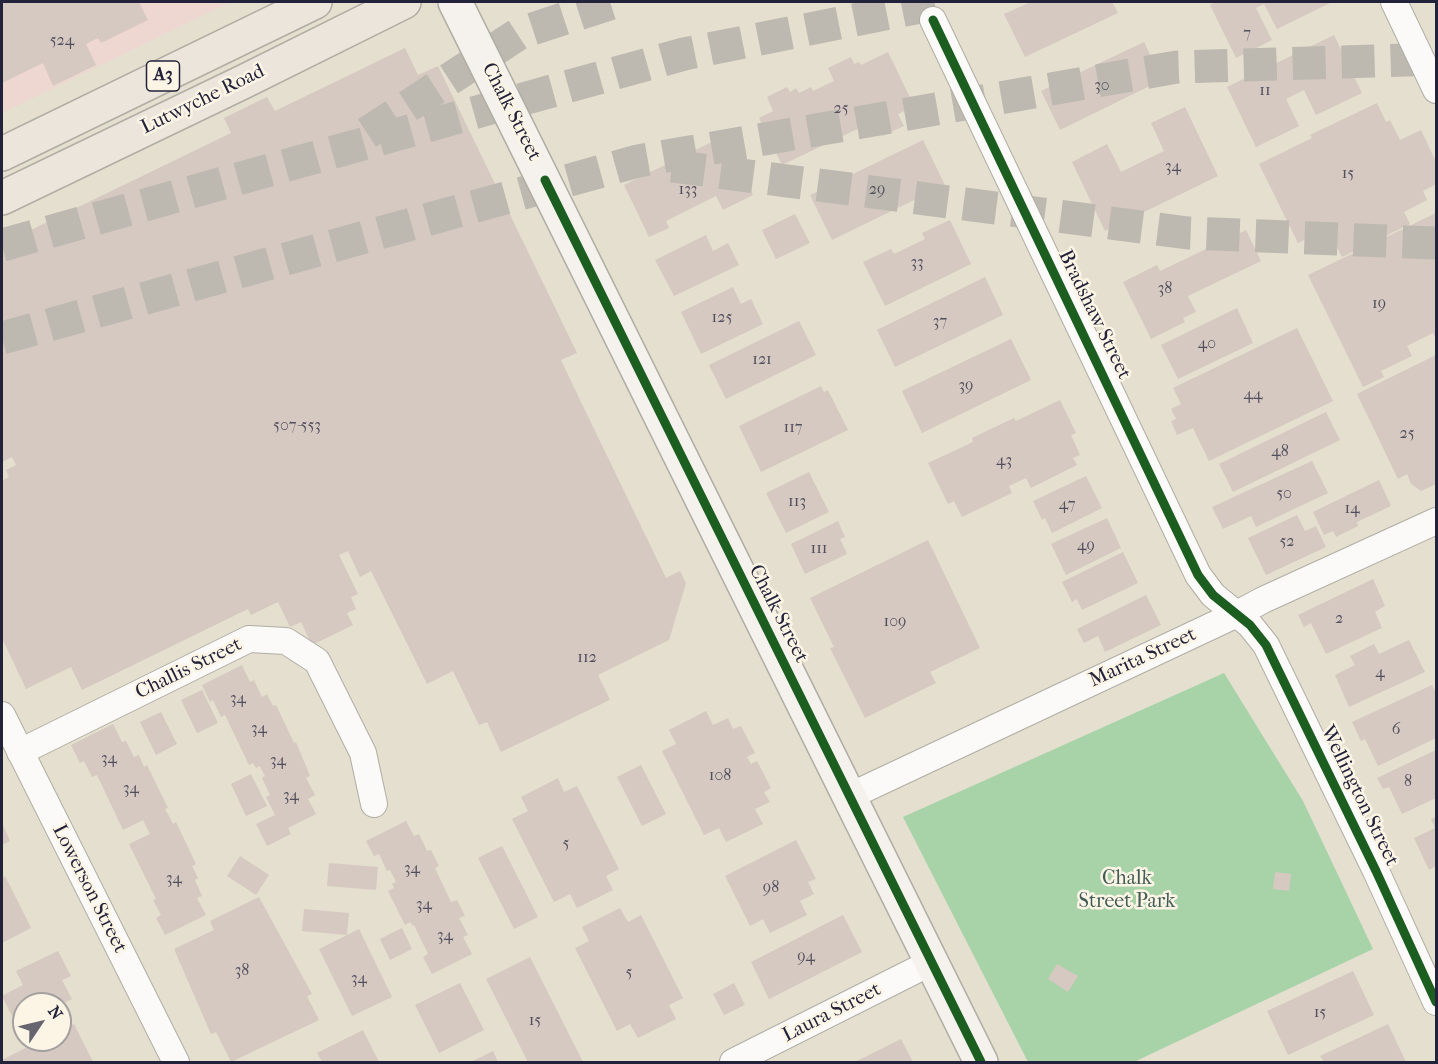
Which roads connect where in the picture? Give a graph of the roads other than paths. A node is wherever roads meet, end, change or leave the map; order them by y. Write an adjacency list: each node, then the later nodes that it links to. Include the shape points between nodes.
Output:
1 (315, 2): 5 (highway, Lutwyche Road / A3)
2 (404, 2): 9 (highway, Lutwyche Road / A3)
3 (454, 2): 14 (street, Chalk Street)
4 (1394, 2): 7 (street)
5 (286, 10): 8 (highway, Lutwyche Road / A3)
6 (933, 20): 11 (street, Bradshaw Street, via 1198,575)
7 (1437, 90)
8 (2, 154)
9 (2, 198)
10 (1437, 521): 11 (street, Marita Street)
11 (1237, 614): 14 (street, Marita Street); 17 (street, Wellington Street, via 1266,645)
12 (2, 715): 13 (street, Lowerson Street)
13 (20, 752): 15 (street, Challis Street, via 249,639 286,641 317,661 363,753); 18 (street, Lowerson Street)
14 (850, 796): 16 (street, Chalk Street)
15 (374, 804)
16 (932, 962): 19 (street, Laura Street); 20 (street, Chalk Street)
17 (1437, 1002)
18 (176, 1062)
19 (733, 1062)
20 (981, 1062)

